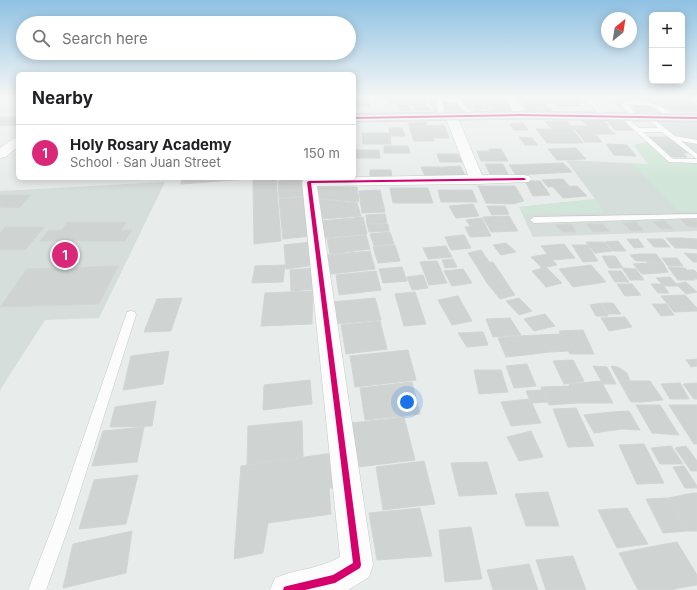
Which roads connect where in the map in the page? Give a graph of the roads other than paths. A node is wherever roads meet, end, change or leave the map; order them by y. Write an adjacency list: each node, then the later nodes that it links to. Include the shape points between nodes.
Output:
1 (454, 125): 13 (street)
2 (635, 125): 11 (lane, via 671,161)
3 (644, 125): 6 (lane)
4 (659, 125): 6 (lane)
5 (661, 125): 8 (lane, via 680,139)
6 (664, 130): 10 (lane)
7 (16, 142): 9 (street)
8 (697, 142)
9 (0, 154)
10 (697, 157)
11 (697, 161)
12 (524, 179): 13 (street)
13 (477, 180): 18 (street, via 309,182 357,565 335,579)
14 (697, 216): 15 (lane)
15 (534, 220)
16 (132, 315): 17 (lane)
17 (37, 590)
18 (287, 590)

